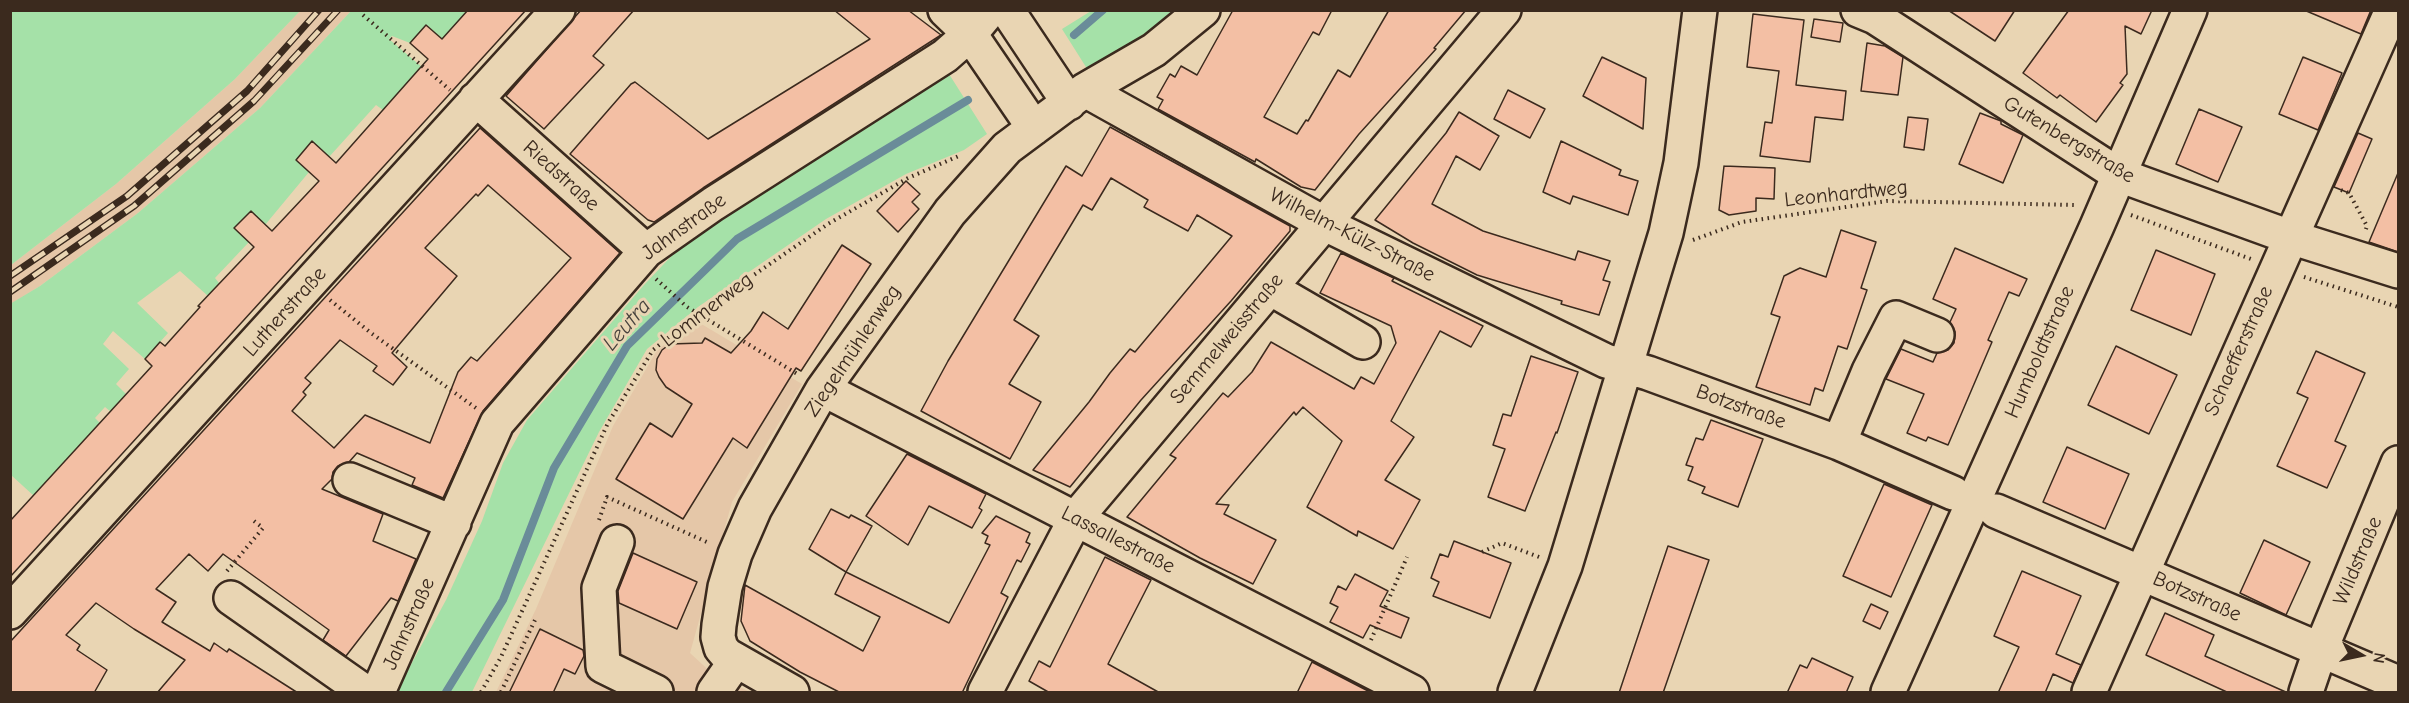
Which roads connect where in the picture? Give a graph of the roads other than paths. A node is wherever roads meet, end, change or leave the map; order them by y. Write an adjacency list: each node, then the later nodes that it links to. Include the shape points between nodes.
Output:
1 (558, 10): 11 (street, Lutherstraße)
2 (945, 10): 10 (street)
3 (1007, 10): 12 (street)
4 (1203, 10): 12 (street, via 1154,50)
5 (1504, 10): 15 (street, Semmelweisstraße)
6 (1700, 10): 22 (street, via 1681,163 1666,233)
7 (1858, 10): 14 (street, Gutenbergstraße, via 1875,17)
8 (2190, 10): 14 (street, Humboldtstraße)
9 (2392, 10): 16 (street, Schaefferstraße)
10 (980, 22): 13 (street); 17 (street, Jahnstraße, via 945,56)
11 (466, 97): 17 (street, Riedstraße); 34 (street, Lutherstraße)
12 (1077, 97): 13 (street, Ziegelmühlenweg); 15 (street, Wilhelm-Külz-Straße)
13 (1034, 128): 23 (street, Ziegelmühlenweg, via 1007,148 950,212)
14 (2119, 175): 16 (street, Gutenbergstraße); 46 (street, Humboldtstraße)
15 (1325, 224): 19 (street, Semmelweisstraße); 22 (street, Wilhelm-Külz-Straße)
16 (2290, 237): 18 (street, Gutenbergstraße); 32 (street, Schaefferstraße)
17 (646, 251): 30 (street, Jahnstraße, via 497,423)
18 (2398, 272)
19 (1270, 288): 21 (street); 29 (street, Semmelweisstraße)
20 (1937, 335): 24 (street, via 1896,318)
21 (1363, 342)
22 (1626, 368): 24 (street, Botzstraße); 45 (street, via 1565,566)
23 (823, 389): 29 (street, Lassallestraße); 36 (street, Ziegelmühlenweg, via 755,508 735,554 718,637)
24 (1839, 444): 27 (street, Botzstraße)
25 (2398, 463): 35 (street, Wildstraße)
26 (350, 480): 30 (street)
27 (1953, 494)
28 (1996, 511): 32 (street, Botzstraße)
29 (1076, 518): 43 (street, Semmelweisstraße); 44 (street, Lassallestraße)
30 (454, 523): 39 (street, Jahnstraße)
31 (617, 542): 40 (street, via 599,588 603,666)
32 (2141, 572): 35 (street, Botzstraße); 47 (street, Schaefferstraße)
33 (231, 598): 38 (street)
34 (10, 612)
35 (2320, 651): 37 (street, Botzstraße); 48 (street, Wildstraße)
36 (728, 655): 41 (street); 42 (street)
37 (2398, 683)
38 (365, 693)
39 (378, 693)
40 (656, 693)
41 (714, 693)
42 (792, 693)
43 (985, 693)
44 (1412, 693)
45 (1515, 693)
46 (1888, 693)
47 (2089, 693)
48 (2306, 693)

